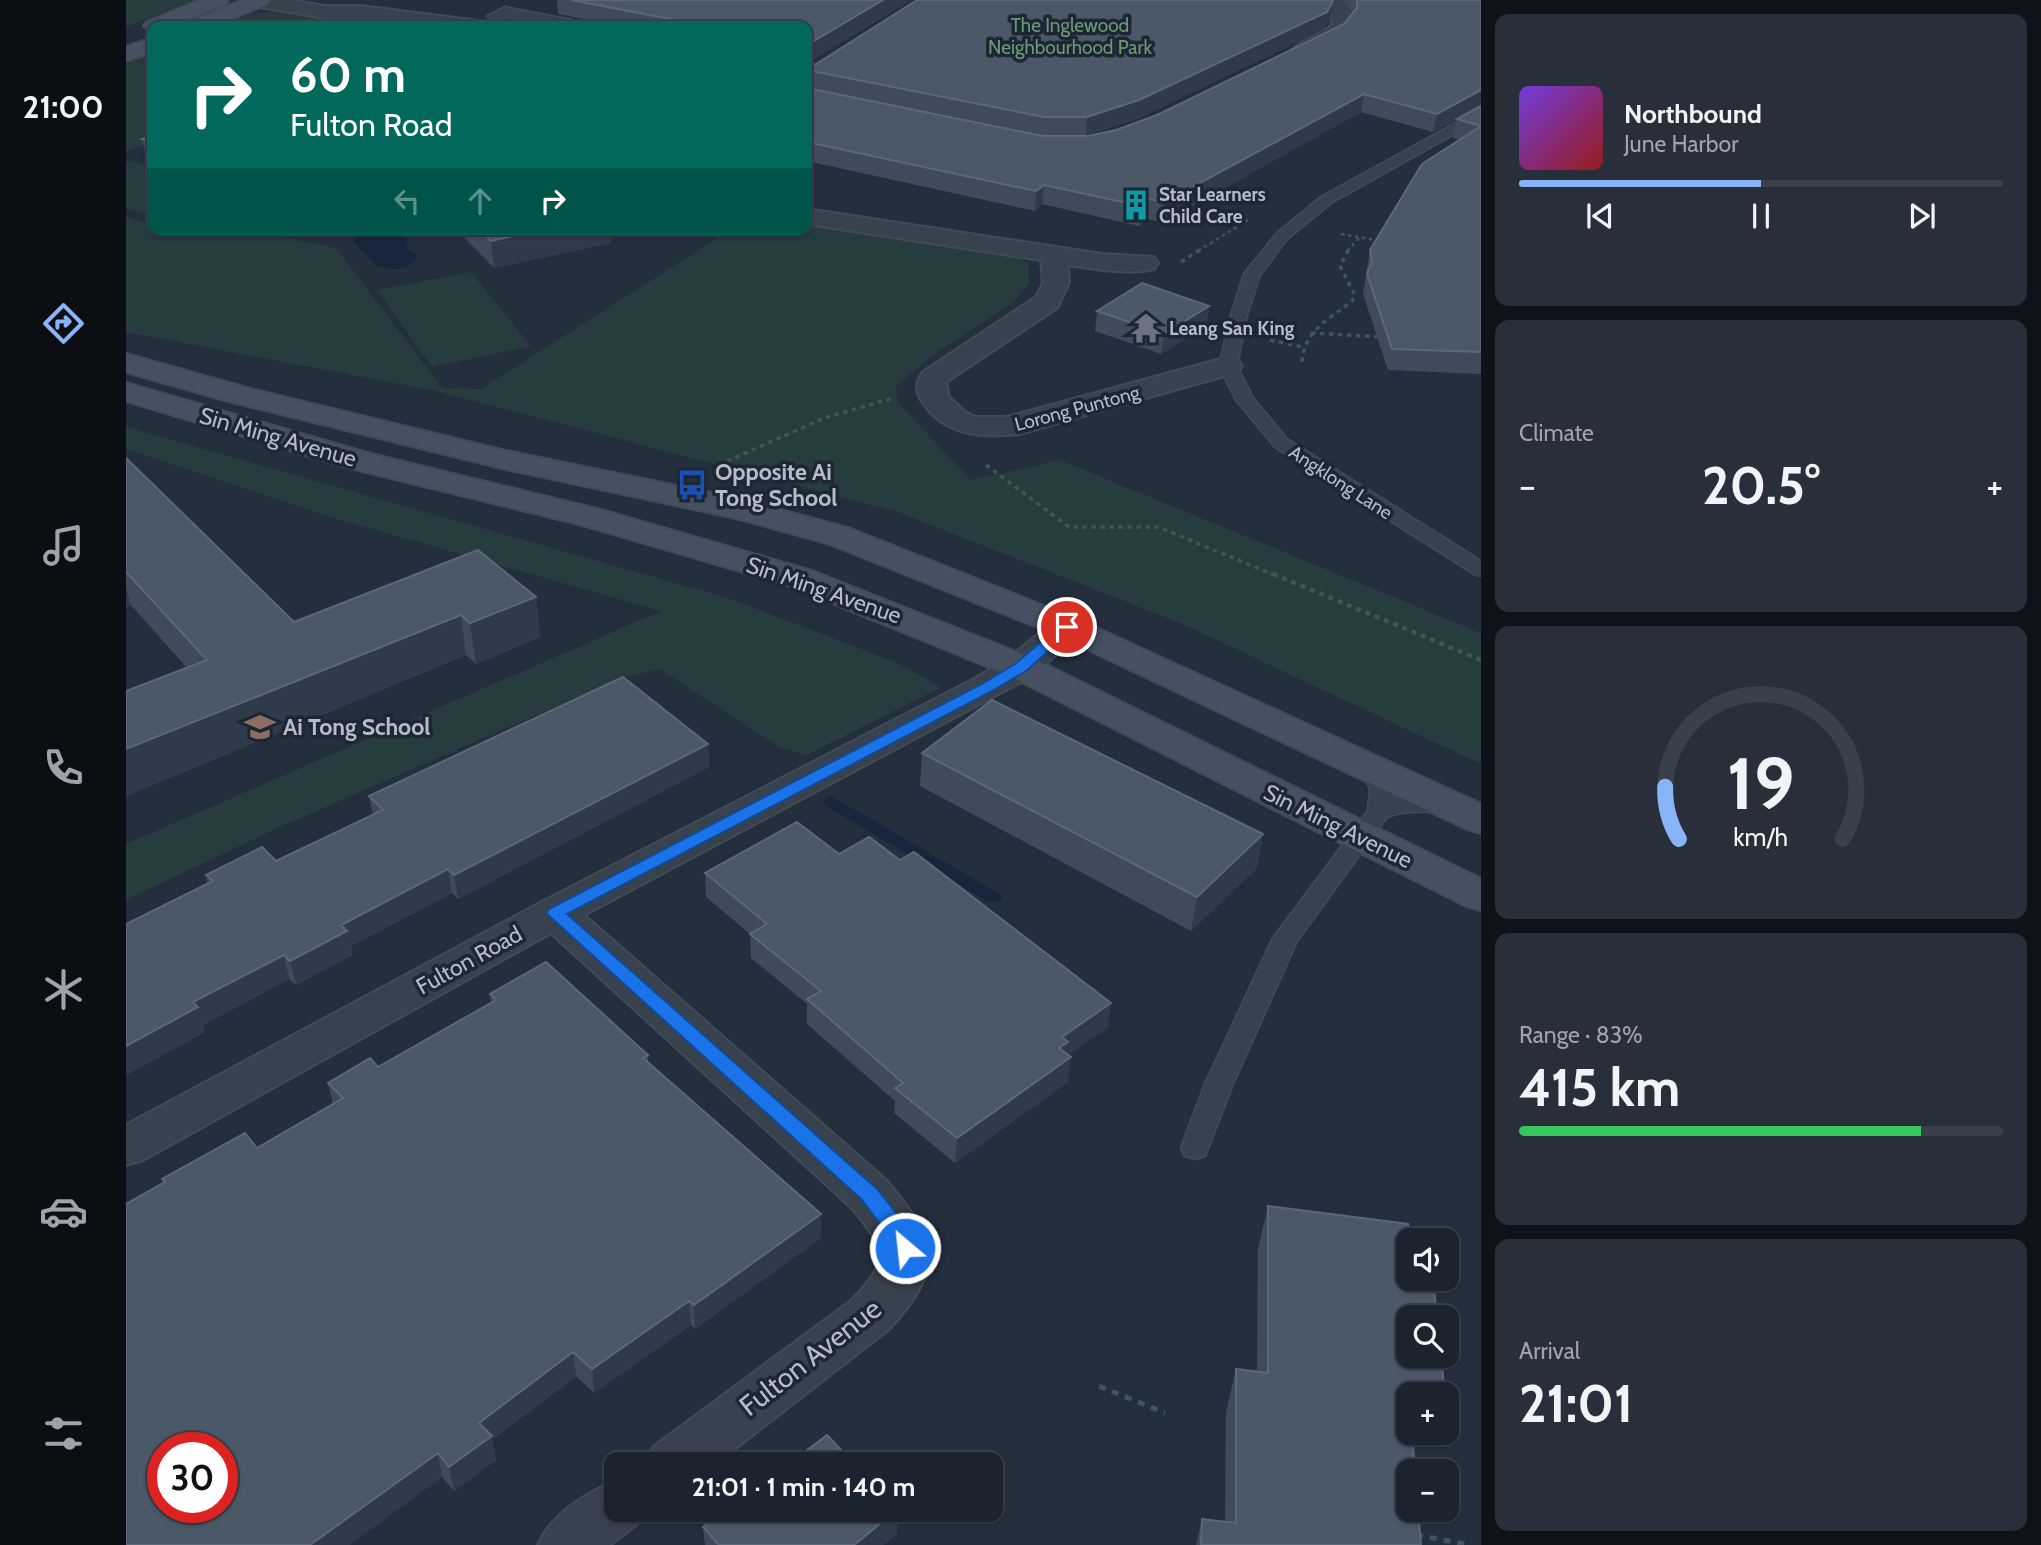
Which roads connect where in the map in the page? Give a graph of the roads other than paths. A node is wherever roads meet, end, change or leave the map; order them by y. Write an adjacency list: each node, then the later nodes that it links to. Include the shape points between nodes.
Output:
1 (218, 0): 7 (main road)
2 (258, 0): 5 (street, via 325,12); 8 (main road)
3 (306, 0): 5 (street)
4 (1332, 0): 15 (street, via 1342,10 1341,30)
5 (361, 12): 9 (street)
6 (524, 16): 10 (lane)
7 (167, 21)
8 (208, 21)
9 (432, 21)
10 (553, 21)
11 (147, 29): 12 (main road)
12 (126, 38)
13 (147, 46): 14 (main road)
14 (126, 55)
15 (1278, 62)
16 (1481, 113): 21 (lane, via 1326,201 1292,226 1252,274)
17 (812, 217): 18 (street)
18 (1054, 253): 19 (street, via 1102,262); 21 (street, Lorong Puntong, via 1056,283 1047,302 933,378 933,396 959,423 1018,425)
19 (1145, 263)
20 (126, 363): 24 (main road, Sin Ming Avenue, via 506,460 797,522)
21 (1228, 366): 23 (lane, Angklong Lane, via 1245,400 1282,443)
22 (129, 394): 25 (main road, Sin Ming Avenue, via 800,578)
23 (1481, 570)
24 (1067, 627): 25 (street, Fulton Road); 26 (main road, Sin Ming Avenue)
25 (1021, 667): 28 (main road, Sin Ming Avenue); 30 (street, Fulton Road)
26 (1372, 769): 27 (main road, Sin Ming Avenue); 28 (lane, via 1382,781 1384,795)
27 (1466, 813): 28 (lane, via 1425,802 1403,803)
28 (1369, 825): 29 (main road, Sin Ming Avenue); 32 (lane, via 1286,938)
29 (1481, 896)
30 (555, 913): 31 (street, Fulton Road); 33 (street, Fulton Avenue, via 870,1195 901,1234 905,1248 905,1263 891,1291 870,1315)
31 (126, 1147)
32 (1195, 1148)
33 (689, 1452)
34 (604, 1516): 35 (street)
35 (566, 1545)

